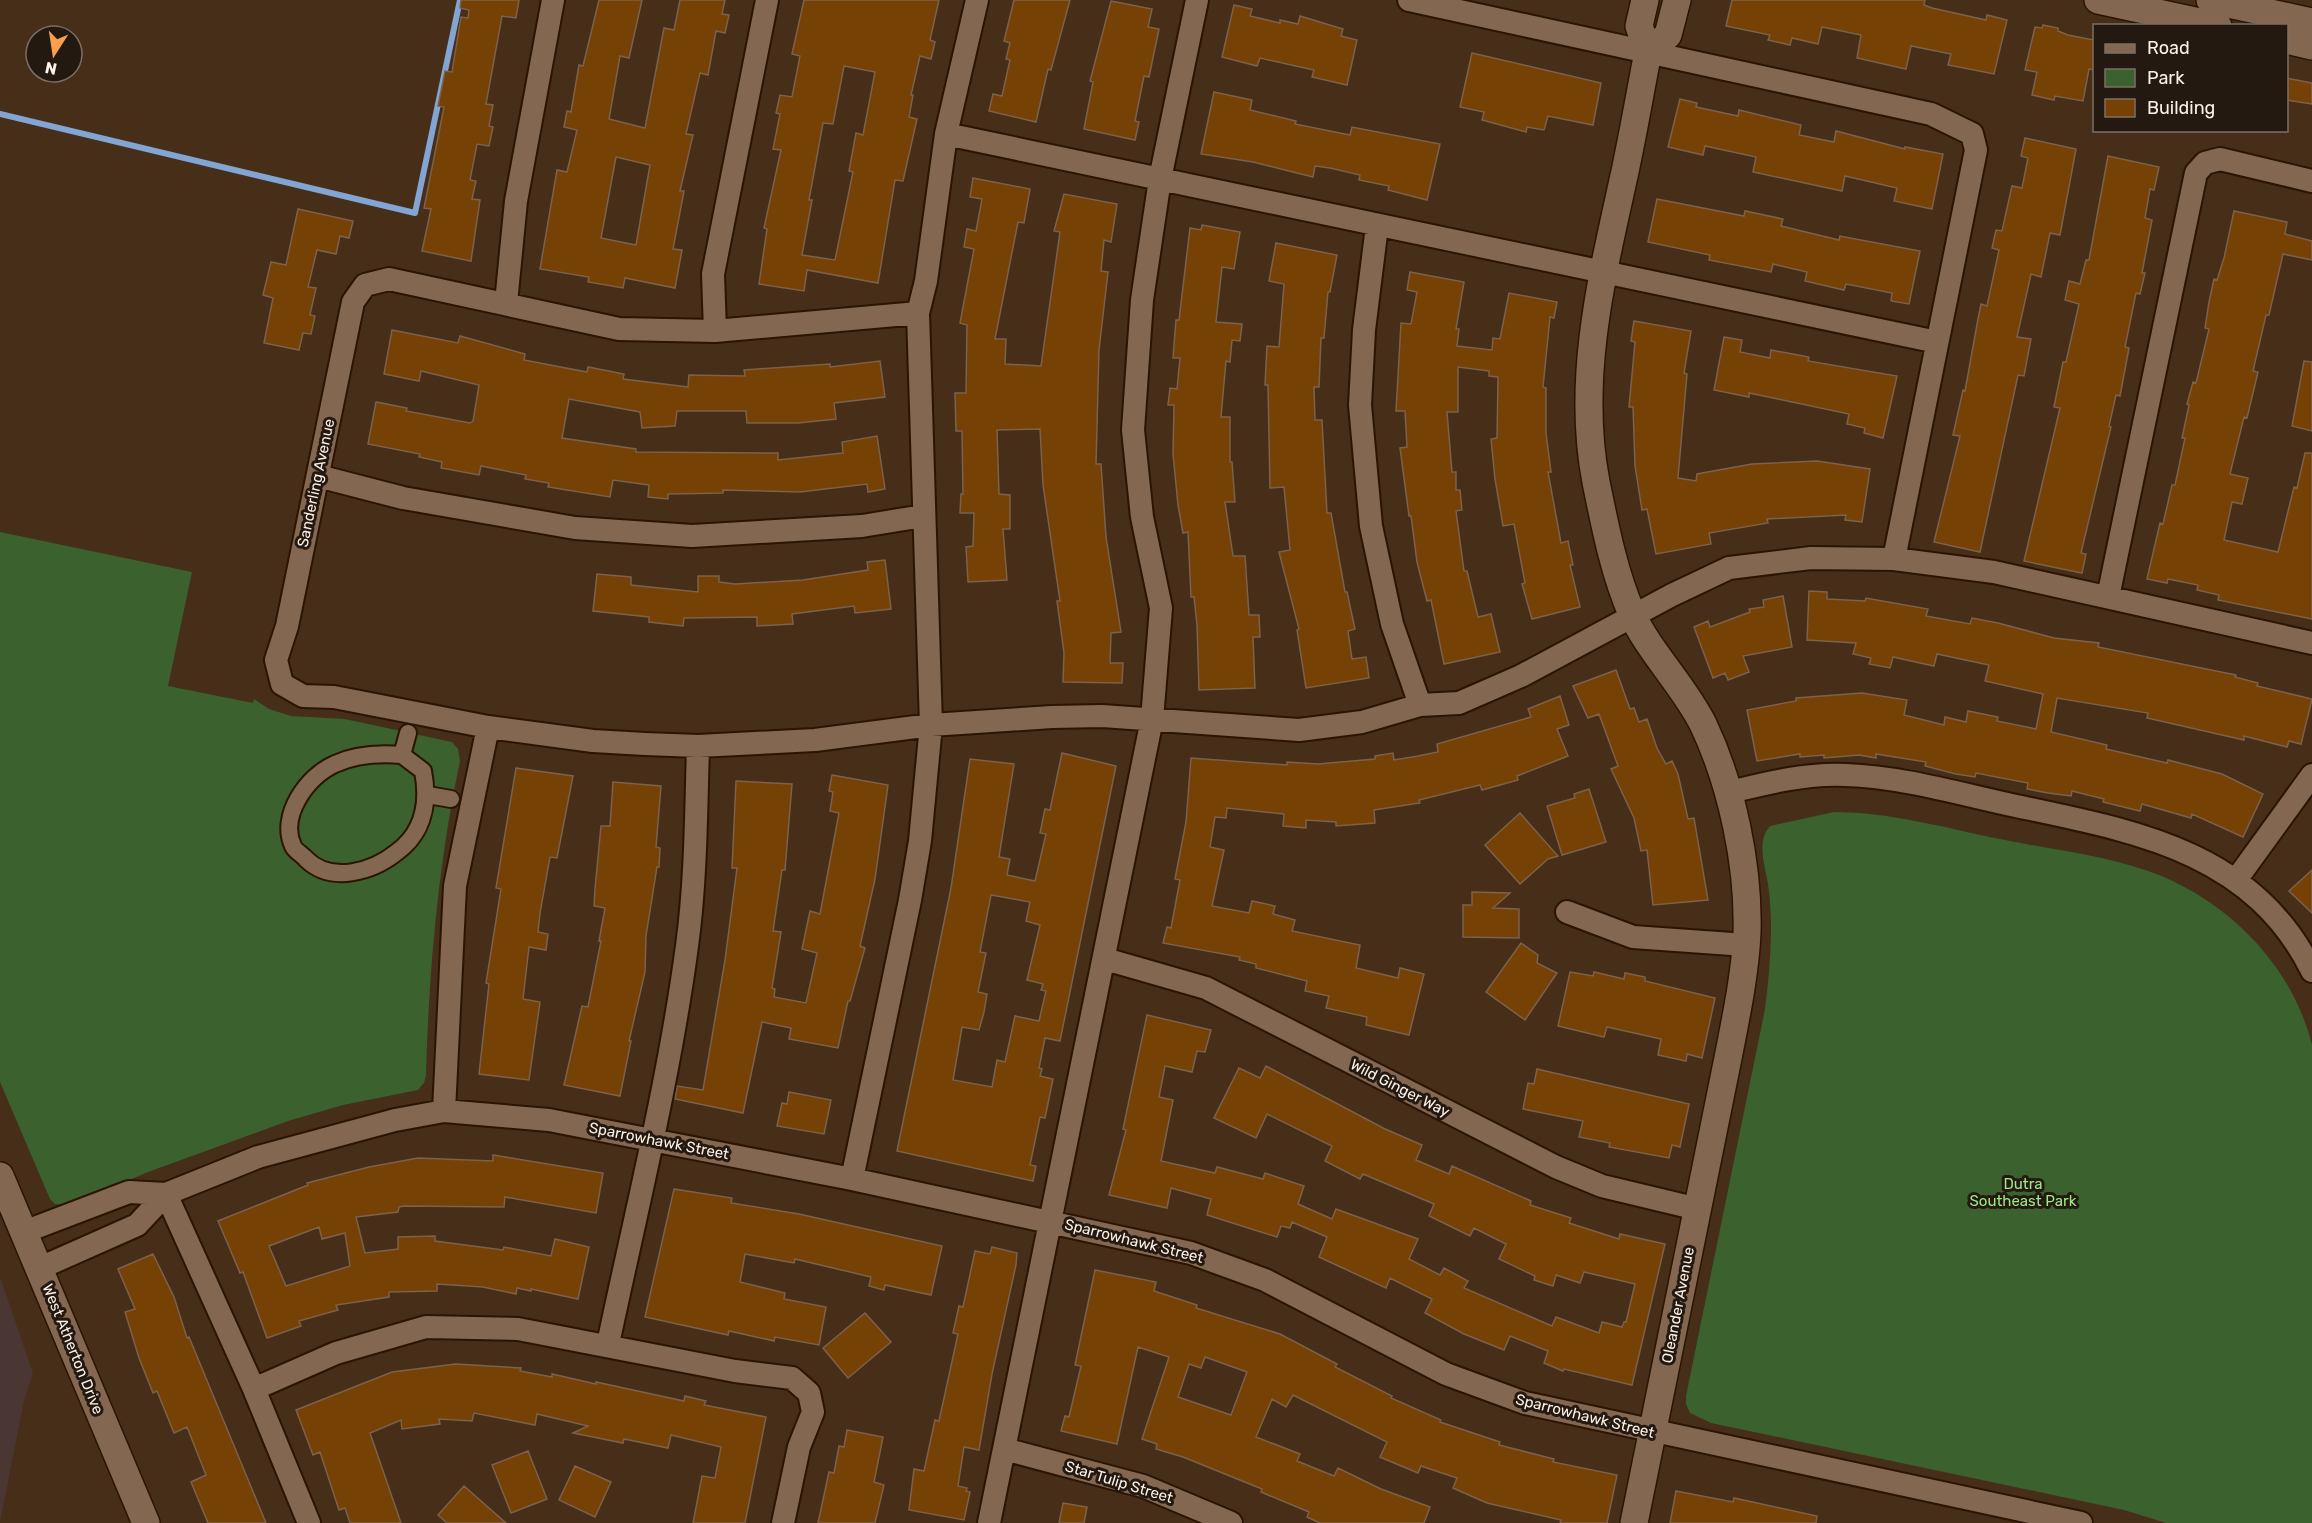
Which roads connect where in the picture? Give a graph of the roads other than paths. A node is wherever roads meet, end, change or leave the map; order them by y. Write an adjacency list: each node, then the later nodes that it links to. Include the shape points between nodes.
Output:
1 (553, 0): 20 (street, via 516,201)
2 (767, 0): 22 (street, via 713,274)
3 (976, 0): 15 (street)
4 (1197, 0): 16 (street)
5 (1409, 0): 14 (street)
6 (1645, 0): 14 (street, via 1639,26)
7 (1677, 0): 14 (street, via 1668,35)
8 (2098, 0): 11 (street)
9 (2210, 0): 10 (street)
10 (2312, 22)
11 (2209, 24)
12 (2288, 40): 13 (street)
13 (2312, 46)
14 (1648, 52): 19 (street, Oleander Avenue); 23 (street, via 1930,114 1971,134 1976,150)
15 (946, 134): 16 (street); 21 (street)
16 (1160, 179): 18 (street); 31 (street, via 1142,300 1133,430 1142,516 1161,608)
17 (2312, 181): 27 (street, via 2220,159 2205,163 2196,172)
18 (1377, 226): 19 (street); 30 (street, via 1364,330 1361,416 1371,526 1392,624)
19 (1602, 272): 23 (street); 28 (street, Oleander Avenue, via 1591,345 1588,410 1595,480 1615,566)
20 (506, 303): 22 (street, via 619,328); 24 (street, Sanderling Avenue, via 389,279 365,285 354,302)
21 (918, 313): 22 (street); 25 (street)
22 (715, 331)
23 (1937, 342): 26 (street)
24 (318, 476): 25 (street, via 403,498 575,528 681,535 862,526); 33 (street, Sanderling Avenue, via 287,626 276,660 282,684 303,696 334,697)
25 (923, 516): 32 (street)
26 (1894, 559): 27 (street, via 1994,572); 28 (street, via 1811,558 1729,568)
27 (2108, 597): 29 (street)
28 (1632, 616): 30 (street, via 1521,676 1459,703); 38 (street, Oleander Avenue, via 1702,723)
29 (2312, 643)
30 (1420, 705): 31 (street, via 1362,722 1299,730)
31 (1152, 719): 32 (street, via 1052,717); 44 (street)
32 (932, 725): 35 (street, via 815,740); 49 (street, via 910,900)
33 (489, 727): 35 (street, via 593,741); 46 (street, via 455,886)
34 (408, 733): 36 (street)
35 (698, 746): 47 (street, via 696,846 687,945)
36 (402, 755): 39 (street, via 423,771); 39 (street, via 378,753 334,764 307,784 290,816 293,846 316,869 345,874 383,863 413,836)
37 (2312, 775): 41 (street)
38 (1730, 792): 41 (street, via 1825,775 1890,779 2131,831 2179,848); 43 (street, Oleander Avenue, via 1739,838)
39 (428, 795): 40 (street)
40 (451, 799)
41 (2236, 880): 45 (street, via 2289,930)
42 (1567, 912): 43 (street, via 1633,937)
43 (1746, 945): 51 (street, Oleander Avenue, via 1741,990)
44 (1105, 959): 51 (street, Wild Ginger Way, via 1206,988 1556,1167 1602,1186); 52 (street)
45 (2312, 971)
46 (444, 1111): 47 (street, Sparrowhawk Street, via 549,1120); 50 (street, Sparrowhawk Street, via 395,1120 258,1157)
47 (652, 1139): 49 (street, Sparrowhawk Street); 55 (street)
48 (0, 1176): 53 (street, West Atherton Drive)
49 (852, 1179): 52 (street, Sparrowhawk Street)
50 (166, 1194): 53 (street, via 129,1192); 54 (street, via 137,1225); 56 (street)
51 (1698, 1209): 57 (street, Oleander Avenue)
52 (1050, 1221): 57 (street, Sparrowhawk Street, via 1191,1253 1265,1280 1446,1374 1525,1403); 58 (street)
53 (24, 1232): 54 (street, West Atherton Drive)
54 (40, 1268): 59 (street, West Atherton Drive)
55 (608, 1344): 56 (street, via 518,1329 426,1327 336,1353); 61 (street, via 735,1371 792,1378 809,1393 813,1412 799,1448)
56 (254, 1389): 60 (street)
57 (1652, 1432): 64 (street, Oleander Avenue); 65 (street, Sparrowhawk Street)
58 (1004, 1449): 62 (street); 63 (street, Star Tulip Street, via 1143,1486)
59 (146, 1523)
60 (309, 1523)
61 (783, 1523)
62 (989, 1523)
63 (1232, 1523)
64 (1634, 1523)
65 (2081, 1523)

